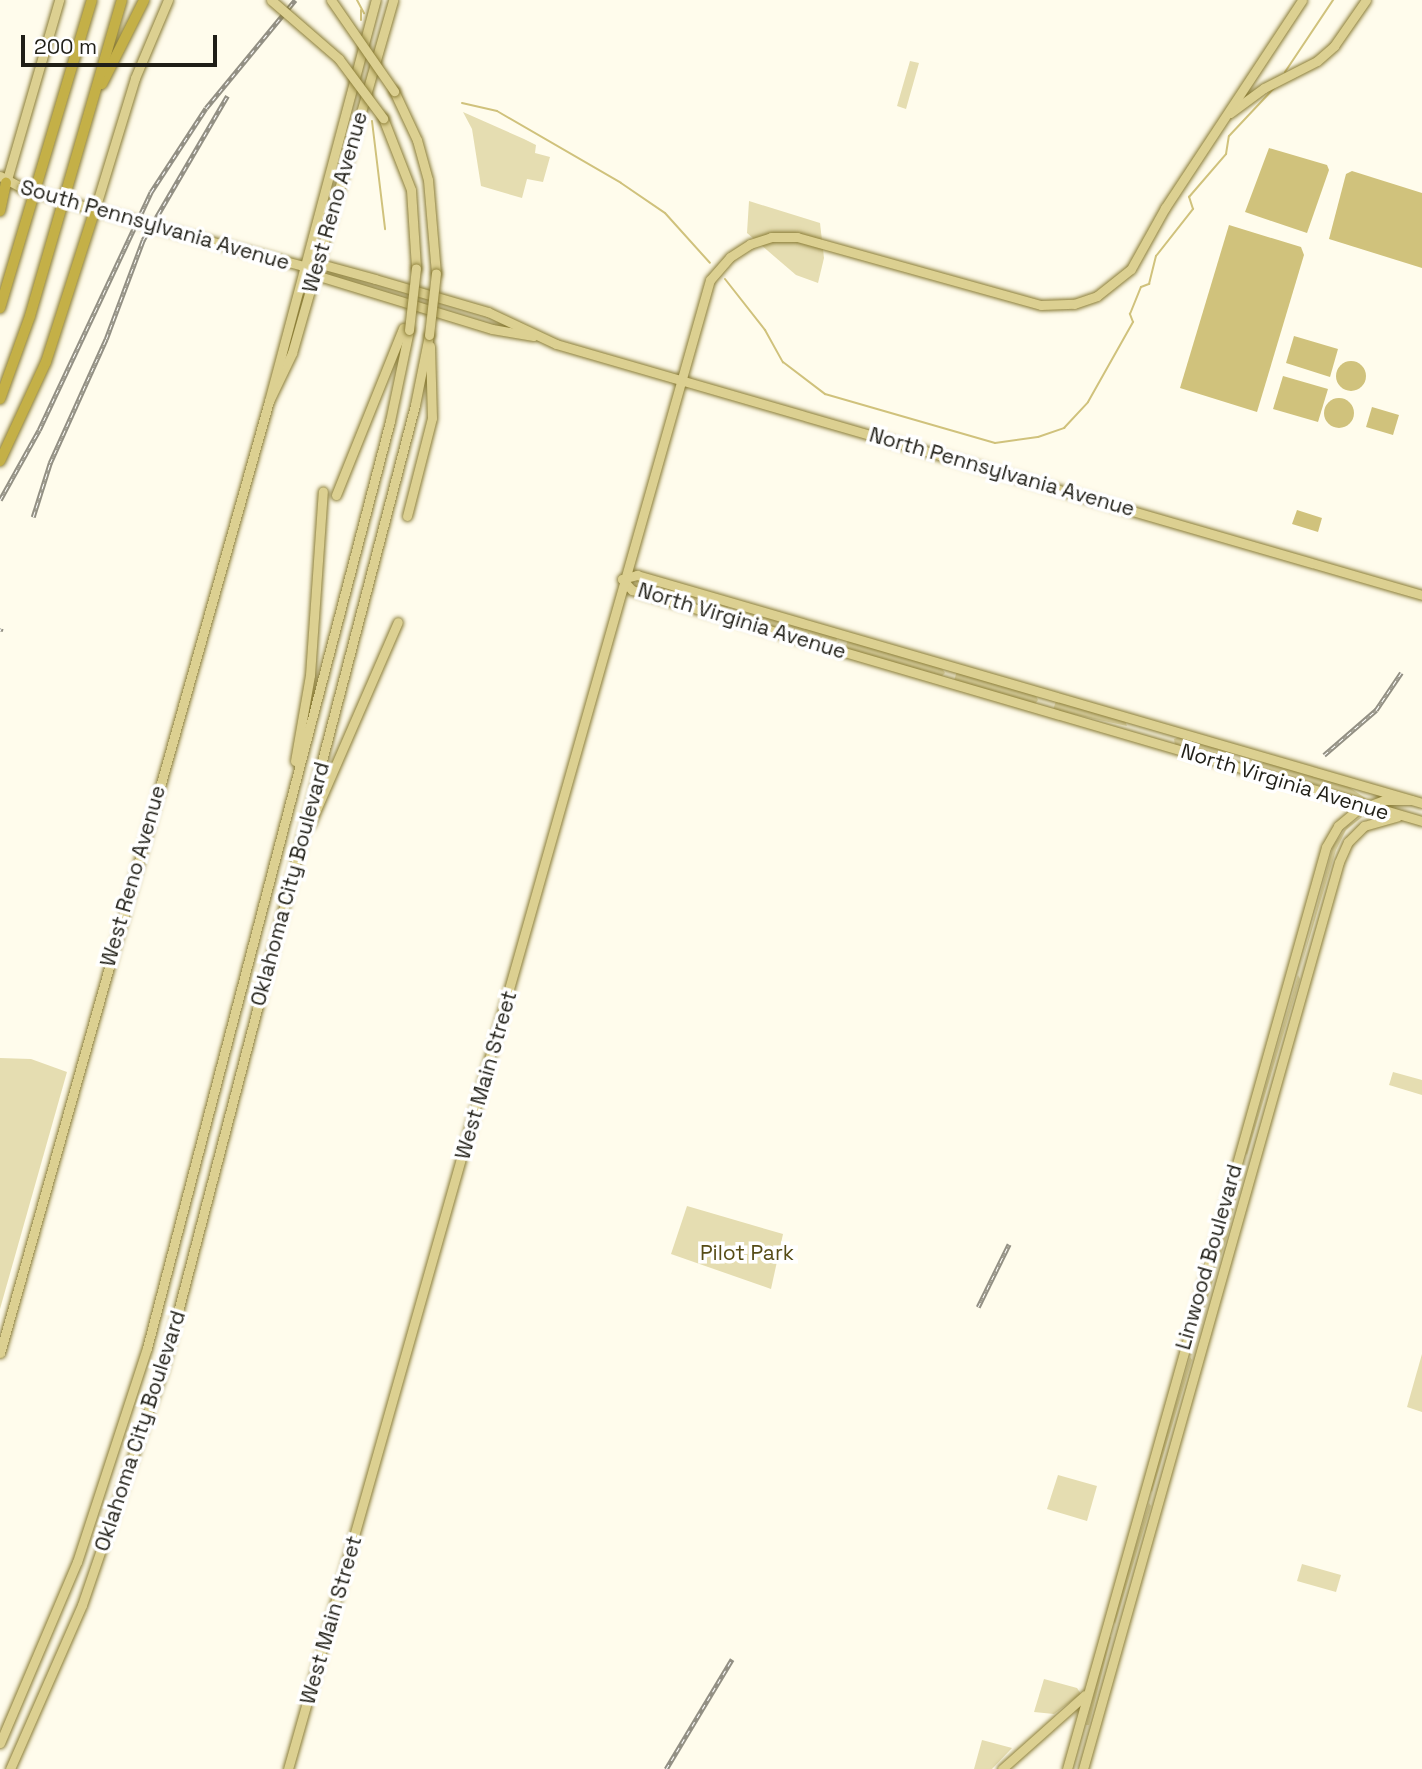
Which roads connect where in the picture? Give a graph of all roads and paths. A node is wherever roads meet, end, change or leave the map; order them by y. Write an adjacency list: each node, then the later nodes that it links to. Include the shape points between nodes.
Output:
1 (59, 0): 18 (main road)
2 (92, 0): 27 (highway)
3 (122, 0): 14 (highway)
4 (144, 0): 14 (highway)
5 (168, 0): 19 (main road, via 135,78)
6 (271, 0): 29 (main road, Oklahoma City Boulevard, bridge, via 339,59 383,118 411,190 416,268)
7 (331, 0): 30 (main road, Oklahoma City Boulevard, bridge, via 394,91 417,140 428,180 436,273)
8 (376, 0): 15 (main road, West Reno Avenue)
9 (393, 0): 17 (main road, West Reno Avenue)
10 (1302, 0): 12 (main road, West Main Street)
11 (1366, 0): 13 (main road, via 1326,54)
12 (1258, 65): 13 (main road, via 1258,76); 16 (main road, West Main Street)
13 (1270, 86): 16 (main road)
14 (92, 103): 34 (highway, via 30,316)
15 (344, 112): 17 (main road); 22 (main road, West Reno Avenue)
16 (1229, 114): 33 (main road, West Main Street, via 1164,208 1131,269 1097,296 1074,304 1041,304 810,239 771,237 738,251 710,280)
17 (359, 116): 21 (main road, West Reno Avenue)
18 (2, 182): 19 (main road, South Pennsylvania Avenue, bridge); 20 (highway)
19 (95, 209): 22 (main road, South Pennsylvania Avenue, bridge); 36 (highway, via 46,362)
20 (0, 211)
21 (317, 263): 22 (main road, South Pennsylvania Avenue); 23 (main road, West Reno Avenue); 24 (main road, South Pennsylvania Avenue)
22 (304, 266): 23 (main road, South Pennsylvania Avenue); 35 (main road, West Reno Avenue)
23 (313, 278): 25 (main road, South Pennsylvania Avenue); 35 (main road, West Reno Avenue, via 286,371)
24 (375, 279): 25 (main road); 26 (main road, South Pennsylvania Avenue)
25 (378, 296): 28 (main road, South Pennsylvania Avenue)
26 (463, 304): 28 (main road); 31 (main road, South Pennsylvania Avenue)
27 (0, 308)
28 (453, 317): 31 (main road, South Pennsylvania Avenue, via 521,337)
29 (406, 329): 38 (main road); 52 (main road, Oklahoma City Boulevard, via 378,465)
30 (429, 335): 39 (main road, via 432,418); 53 (main road, Oklahoma City Boulevard)
31 (533, 336): 32 (main road, South Pennsylvania Avenue)
32 (581, 351): 33 (main road, North Pennsylvania Avenue)
33 (679, 379): 40 (main road, West Main Street); 41 (main road, North Pennsylvania Avenue)
34 (0, 399)
35 (269, 401): 54 (main road, West Reno Avenue)
36 (0, 461)
37 (323, 491): 52 (main road, via 310,674)
38 (336, 495)
39 (407, 516)
40 (622, 579): 43 (main road, North Virginia Avenue, via 636,575); 44 (main road, North Virginia Avenue, via 632,590); 58 (main road, West Main Street)
41 (1422, 594)
42 (398, 622): 53 (main road)
43 (1133, 720): 44 (main road); 45 (main road, North Virginia Avenue)
44 (1129, 735): 48 (main road, North Virginia Avenue)
45 (1362, 786): 46 (main road, North Virginia Avenue); 48 (main road)
46 (1411, 800): 47 (main road, North Virginia Avenue); 48 (main road)
47 (1422, 803)
48 (1373, 805): 49 (main road, North Virginia Avenue); 50 (main road); 55 (main road, Linwood Boulevard, via 1338,826 1322,857)
49 (1398, 816): 50 (main road, Linwood Boulevard); 51 (main road, North Virginia Avenue)
50 (1380, 818): 61 (main road, Linwood Boulevard, via 1353,835 1339,862)
51 (1422, 821)
52 (283, 832): 56 (main road, Oklahoma City Boulevard, via 116,1450 63,1597)
53 (299, 851): 57 (main road, Oklahoma City Boulevard, via 163,1369 130,1476 69,1638)
54 (0, 1353)
55 (1090, 1688): 59 (main road, via 1077,1706); 60 (main road, Linwood Boulevard)
56 (0, 1743)
57 (10, 1769)
58 (288, 1769)
59 (1002, 1769)
60 (1067, 1769)
61 (1083, 1769)

